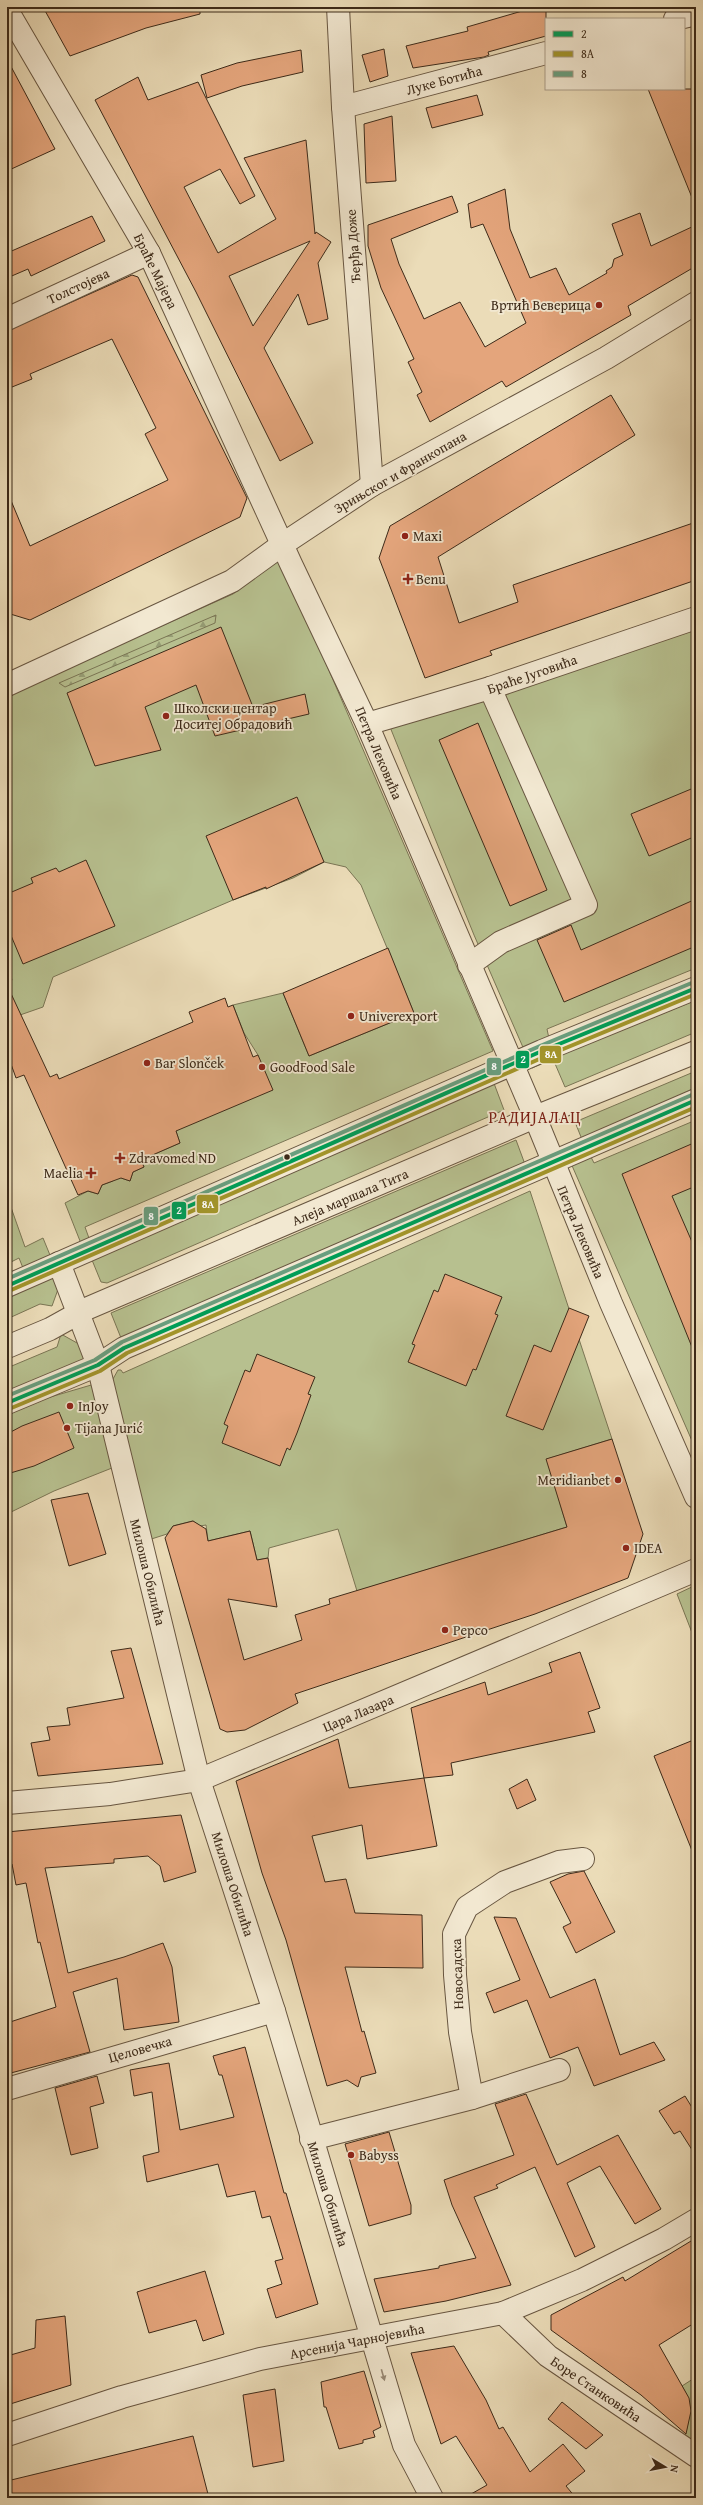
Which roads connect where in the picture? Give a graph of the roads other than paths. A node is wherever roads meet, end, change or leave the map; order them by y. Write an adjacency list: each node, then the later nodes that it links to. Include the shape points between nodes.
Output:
1 (338, 7): 6 (street, Ђерђа Доже)
2 (7, 10): 7 (street, Браће Мајера)
3 (696, 14): 4 (street)
4 (679, 18)
5 (545, 53): 6 (street, Луке Ботића)
6 (343, 107): 10 (street, Ђерђа Доже)
7 (150, 253): 9 (street, Толстојева); 11 (street, Браће Мајера)
8 (696, 303): 10 (street, Зрињског и Франкопана, via 606,358)
9 (7, 319)
10 (372, 485): 11 (street, Зрињског и Франкопана)
11 (283, 544): 13 (street, Зрињског и Франкопана, via 232,581); 15 (street, Петра Лековића)
12 (696, 618): 14 (street, Браће Југовића)
13 (7, 685)
14 (490, 688): 15 (street, Браће Југовића); 16 (street, via 586,905 501,942)
15 (367, 724): 16 (street, Петра Лековића)
16 (469, 965): 19 (street, Петра Лековића)
17 (696, 988): 19 (street)
18 (696, 1052): 21 (street, Алеја маршала Тита)
19 (512, 1064): 21 (street, Петра Лековића); 23 (street)
20 (696, 1100): 22 (street)
21 (535, 1117): 22 (street, Петра Лековића); 25 (street, Алеја маршала Тита)
22 (552, 1161): 27 (street, via 124,1348); 29 (street, Петра Лековића)
23 (59, 1263): 24 (street); 25 (street, Милоша Обилића)
24 (7, 1286)
25 (78, 1313): 26 (street, Алеја маршала Тита, via 50,1329); 27 (street, Милоша Обилића)
26 (7, 1347)
27 (98, 1365): 28 (street); 31 (street, Милоша Обилића)
28 (7, 1403)
29 (696, 1497)
30 (696, 1570): 31 (street, Цара Лазара)
31 (199, 1780): 32 (street, Цара Лазара, via 110,1794); 34 (street, Милоша Обилића)
32 (7, 1803)
33 (583, 1859): 37 (street, Новосадска, via 559,1862 504,1882 467,1907 454,1934 460,2032)
34 (274, 2011): 36 (street, Целовечка); 38 (street, Милоша Обилића)
35 (559, 2070): 37 (street)
36 (7, 2089)
37 (472, 2098): 38 (street)
38 (311, 2139): 41 (street, Милоша Обилића)
39 (696, 2220): 40 (street, Арсенија Чарнојевића, via 589,2276)
40 (503, 2313): 41 (street, Арсенија Чарнојевића); 43 (street, Боре Станковића, via 548,2356)
41 (372, 2337): 42 (street, Арсенија Чарнојевића, via 252,2361 122,2397); 44 (street, Милоша Обилића, one-way to 44, via 404,2446)
42 (7, 2435)
43 (696, 2456)
44 (432, 2498)

